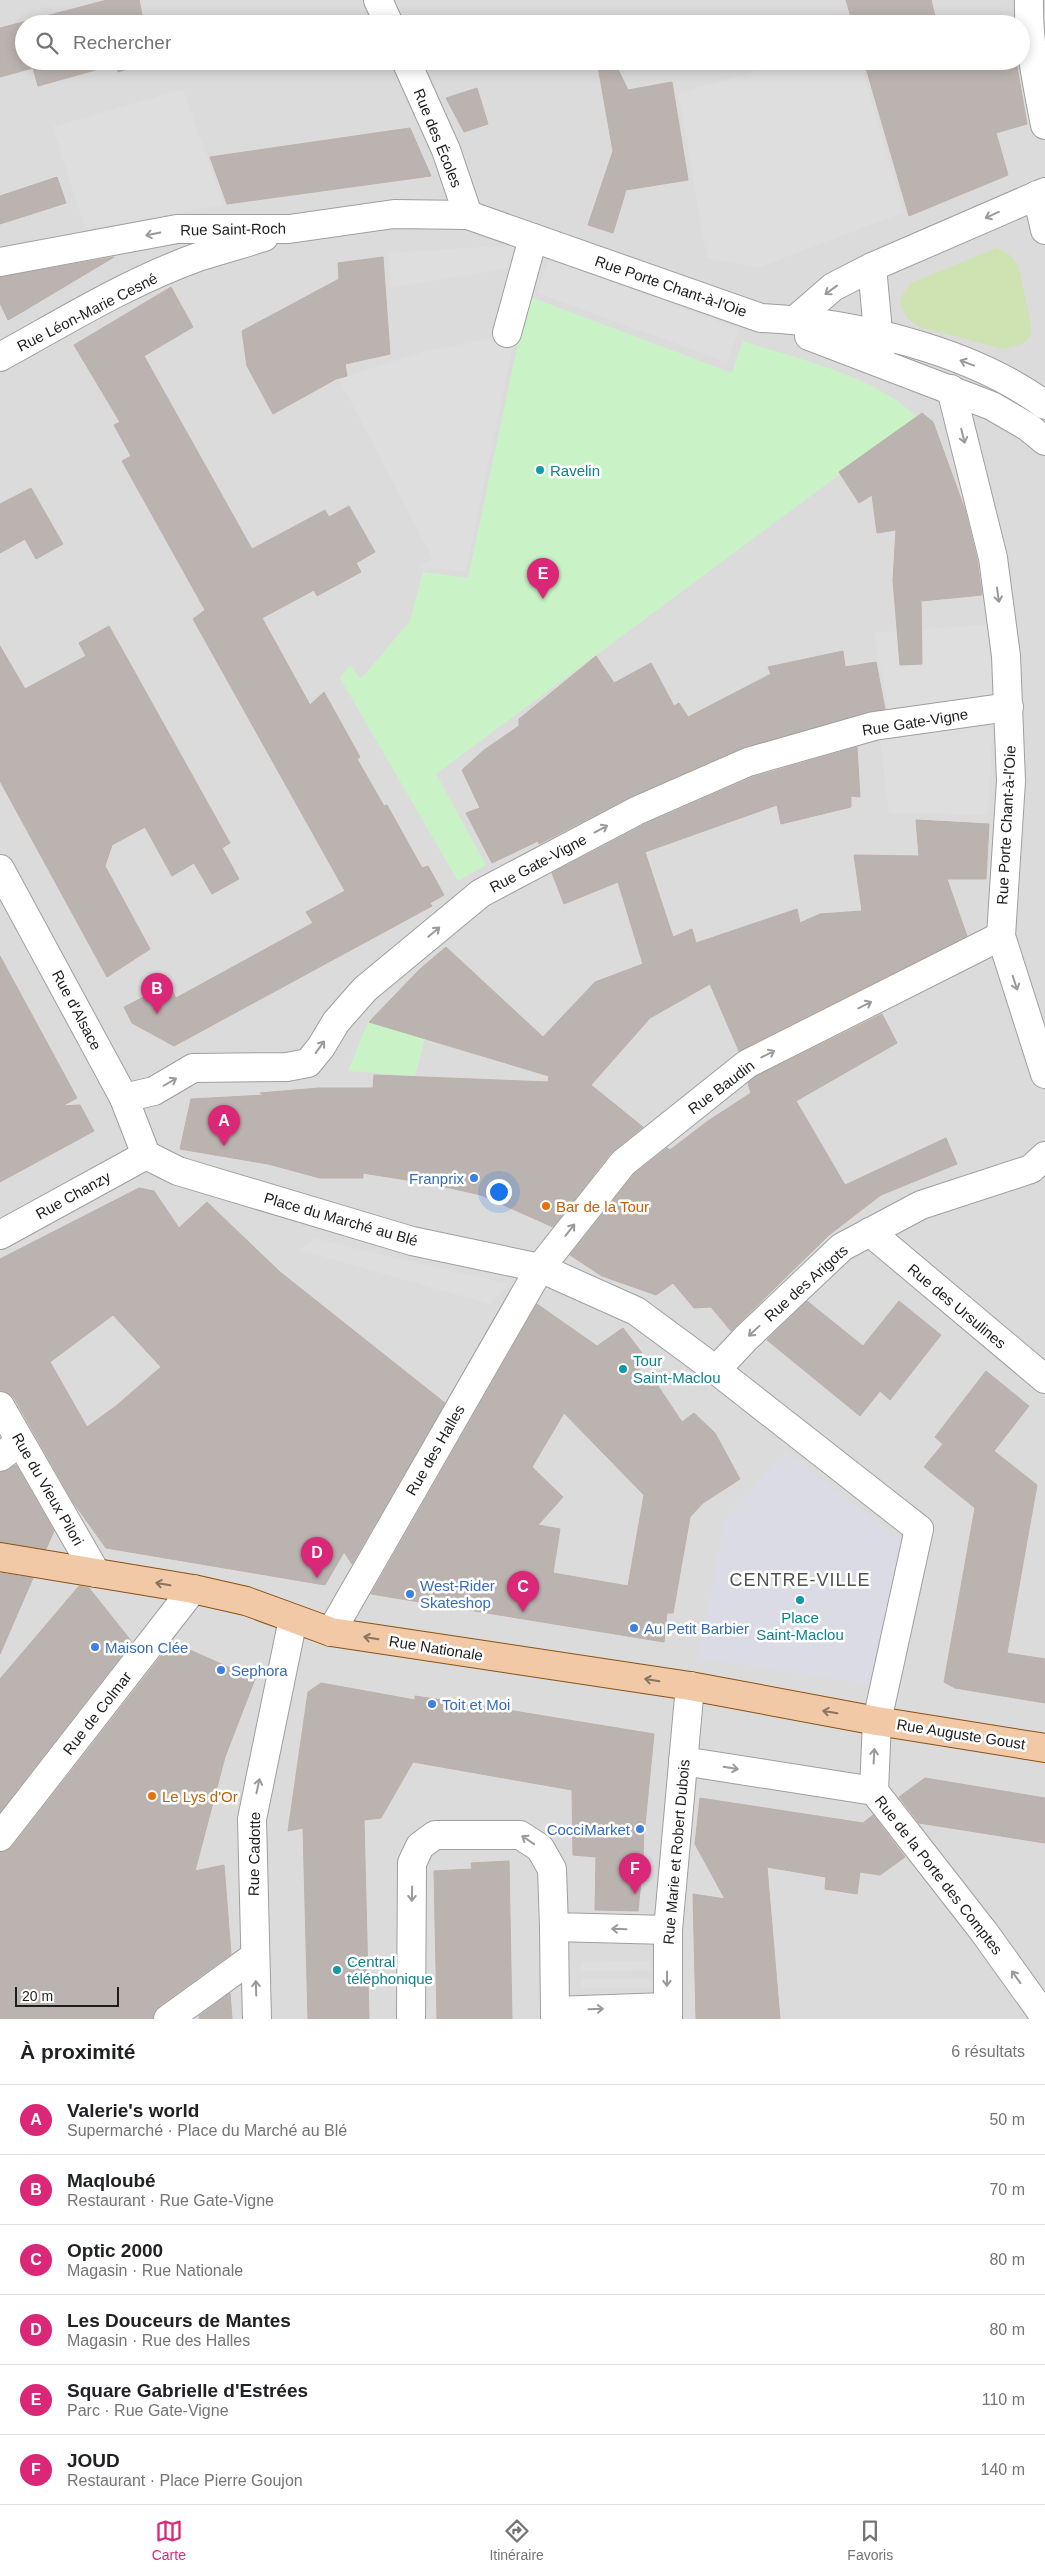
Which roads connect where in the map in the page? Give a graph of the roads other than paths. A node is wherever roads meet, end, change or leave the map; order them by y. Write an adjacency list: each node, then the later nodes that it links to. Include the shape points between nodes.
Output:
1 (378, 0): 3 (street)
2 (1029, 0): 4 (street)
3 (385, 15)
4 (1028, 15)
5 (1030, 39): 7 (street)
6 (410, 70): 9 (street, Rue des Écoles, via 446,150)
7 (1045, 125)
8 (1041, 193): 11 (street); 14 (street, one-way to 14)
9 (468, 215): 10 (street, Rue Saint-Roch, via 394,214); 12 (street, Rue Porte Chant-à-l'Oie)
10 (289, 229): 13 (street, Rue Saint-Roch, one-way to 13, via 177,229); 19 (street, Rue Léon-Marie Cesné, via 196,258 147,279)
11 (1045, 230)
12 (533, 238): 15 (street, Rue Porte Chant-à-l'Oie); 17 (street)
13 (0, 262)
14 (872, 267): 16 (street, one-way to 16, via 834,287); 18 (street)
15 (761, 318): 16 (street, Rue Porte Chant-à-l'Oie); 20 (street)
16 (795, 320): 18 (street, Rue Porte Chant-à-l'Oie)
17 (507, 333)
18 (878, 335): 20 (street); 22 (street, Rue Porte Chant-à-l'Oie, one-way to 18, via 1011,383 972,365)
19 (0, 357)
20 (881, 362): 21 (street)
21 (951, 389): 23 (street, via 992,406); 24 (street, Rue Porte Chant-à-l'Oie, one-way to 24, via 993,558)
22 (1045, 406)
23 (1039, 432)
24 (1009, 707): 26 (street, Rue Porte Chant-à-l'Oie, via 1011,781); 28 (street, Rue Gate-Vigne, one-way to 24, via 154,1090 194,1068 287,1066 308,1062 336,1022 365,989 481,893 636,811 748,762 874,726)
25 (0, 869): 28 (street, Rue d'Alsace)
26 (1000, 936): 27 (street, one-way to 27); 33 (street, Rue Baudin, one-way to 26, via 623,1163 747,1064)
27 (1045, 1074)
28 (124, 1098): 29 (street, Rue d'Alsace)
29 (146, 1155): 32 (street, Rue Chanzy); 33 (street, Place du Marché au Blé, via 178,1171 412,1241)
30 (1045, 1156): 31 (street, Rue des Arigots, via 1031,1169 921,1205)
31 (870, 1232): 34 (street, Rue des Arigots, one-way to 34, via 842,1248); 35 (street, Rue des Ursulines)
32 (0, 1235)
33 (540, 1268): 34 (street, Place du Marché au Blé, via 636,1311); 42 (street, Rue des Halles)
34 (716, 1370): 44 (street, via 919,1529)
35 (1045, 1380)
36 (0, 1406): 37 (street, Rue du Vieux Pilori)
37 (10, 1449): 39 (street, Rue du Vieux Pilori)
38 (0, 1557): 39 (main road, Rue Nationale)
39 (96, 1573): 40 (main road, Rue Nationale, one-way to 39)
40 (193, 1589): 41 (main road, Rue Nationale, via 246,1601); 48 (street, Rue de Colmar)
41 (293, 1619): 42 (main road, Rue Nationale); 51 (street, Rue Cadotte, one-way to 41, via 252,1819)
42 (330, 1632): 43 (main road, Rue Nationale, one-way to 42)
43 (690, 1686): 44 (main road, Rue Nationale, one-way to 43); 46 (street, Rue Marie et Robert Dubois)
44 (878, 1721): 45 (main road, Rue Auguste Goust); 47 (street, Rue de la Porte des Comptes, one-way to 44)
45 (1045, 1748)
46 (683, 1761): 47 (street, one-way to 47); 50 (street, Rue Marie et Robert Dubois)
47 (874, 1791): 54 (street, Rue de la Porte des Comptes, one-way to 47, via 984,1932)
48 (0, 1837)
49 (554, 1927): 50 (street, one-way to 49); 53 (street); 57 (street, one-way to 57, via 552,1869 540,1848 520,1835 435,1835 420,1846 412,1863)
50 (668, 1930): 52 (street, Rue Marie et Robert Dubois, one-way to 52)
51 (255, 1956): 55 (street); 56 (street, Rue Cadotte, one-way to 51)
52 (667, 2013): 53 (street, one-way to 52)
53 (555, 2015)
54 (1045, 2017)
55 (168, 2019)
56 (257, 2019)
57 (411, 2019)

